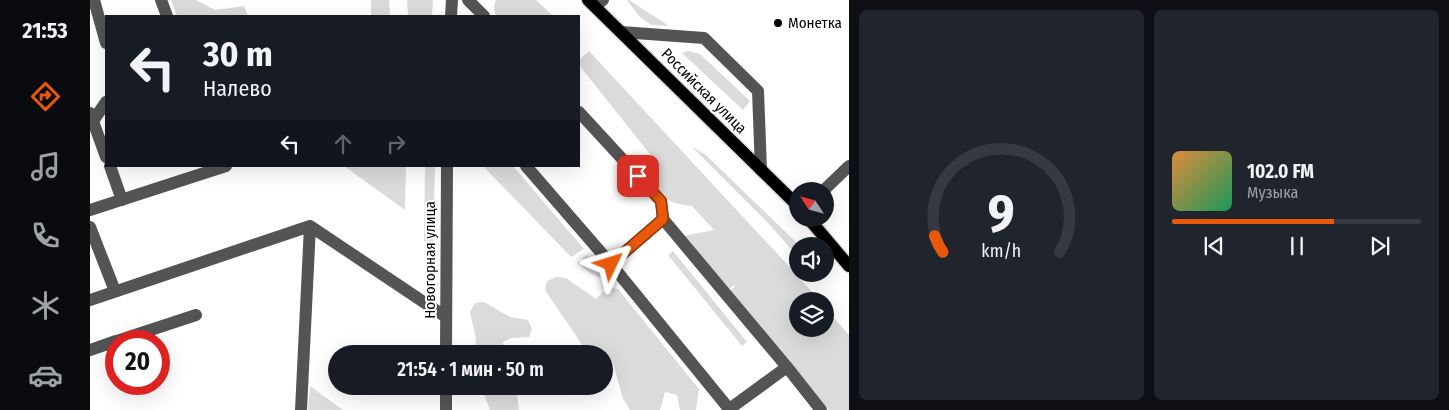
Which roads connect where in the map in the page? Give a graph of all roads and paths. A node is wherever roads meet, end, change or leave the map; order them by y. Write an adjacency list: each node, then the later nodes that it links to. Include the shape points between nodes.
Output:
1 (94, 0): 10 (street)
2 (161, 0): 6 (street)
3 (452, 0): 7 (street)
4 (468, 0): 8 (street)
5 (595, 2): 9 (main road, Российская улица)
6 (167, 15)
7 (451, 15)
8 (483, 15)
9 (621, 32): 20 (main road, Российская улица); 20 (street, via 704,38 758,91)
10 (105, 39)
11 (105, 103): 13 (street)
12 (580, 113): 25 (street, via 661,201)
13 (91, 117): 14 (street)
14 (105, 154)
15 (849, 166): 21 (street)
16 (110, 167): 23 (street)
17 (223, 167): 23 (street)
18 (446, 167): 34 (street, Новогорная улица)
19 (527, 167): 29 (street)
20 (762, 170): 22 (main road, Российская улица)
21 (832, 182)
22 (789, 197)
23 (122, 200): 24 (street)
24 (90, 210)
25 (663, 219): 29 (street); 39 (street)
26 (310, 226): 31 (street); 34 (street); 42 (street)
27 (90, 227): 31 (street)
28 (817, 228): 30 (main road)
29 (611, 264): 41 (street)
30 (849, 266)
31 (114, 291): 32 (street)
32 (90, 300)
33 (196, 314): 35 (street)
34 (446, 317): 37 (street, Новогорная улица)
35 (149, 330)
36 (105, 345): 38 (street)
37 (446, 345)
38 (90, 350)
39 (787, 367): 41 (street); 44 (street)
40 (446, 395): 43 (street)
41 (729, 409)
42 (301, 410)
43 (446, 410)
44 (821, 410)

